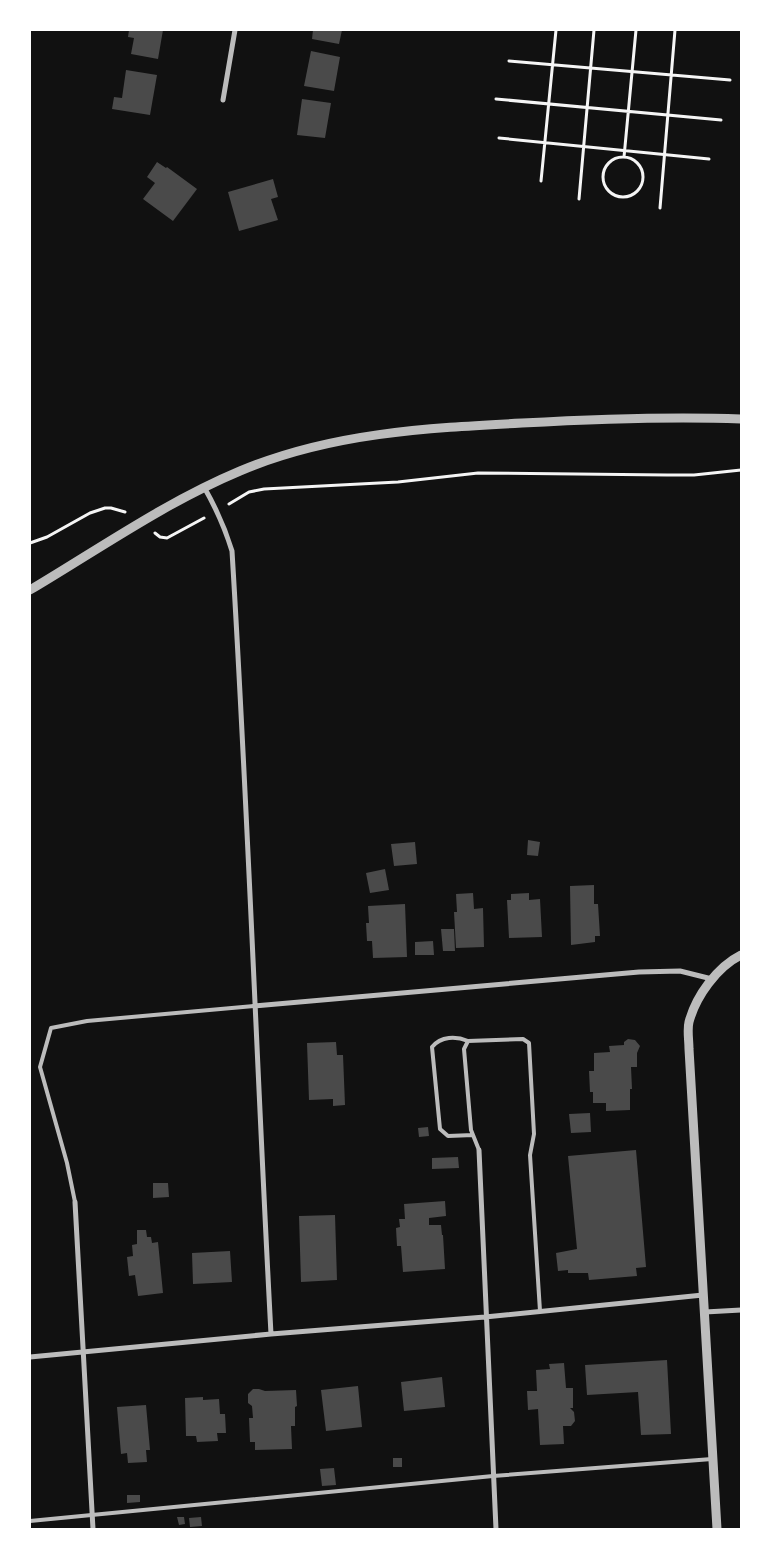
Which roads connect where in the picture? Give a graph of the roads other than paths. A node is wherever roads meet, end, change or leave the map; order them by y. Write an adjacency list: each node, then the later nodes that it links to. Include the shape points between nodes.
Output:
1 (235, 30): 2 (street)
2 (223, 100)
3 (741, 419): 4 (street, via 595,419 396,432 316,446 281,456)
4 (204, 487): 5 (street); 8 (street, via 232,552)
5 (30, 590)
6 (741, 955): 7 (street, via 731,960)
7 (713, 979): 8 (street, via 680,970 639,972); 13 (street, via 698,998 689,1023)
8 (254, 1006): 12 (lane, via 87,1021 51,1028 40,1067); 18 (street)
9 (468, 1041): 10 (lane, via 464,1049); 10 (lane, via 457,1036 437,1041 432,1047 440,1130 448,1136); 15 (lane, via 523,1039 529,1043 534,1134 530,1155)
10 (473, 1135): 11 (lane)
11 (478, 1150): 17 (street)
12 (75, 1202): 19 (street)
13 (703, 1294): 15 (street); 16 (street)
14 (741, 1310): 16 (street)
15 (540, 1311): 17 (street)
16 (705, 1312): 21 (street)
17 (486, 1317): 18 (street); 22 (street)
18 (271, 1334): 19 (street)
19 (84, 1352): 20 (street); 23 (street)
20 (30, 1357)
21 (713, 1459): 22 (lane); 27 (street)
22 (493, 1476): 23 (lane); 26 (street)
23 (92, 1514): 24 (lane); 25 (street)
24 (30, 1521)
25 (93, 1529)
26 (496, 1529)
27 (717, 1529)

